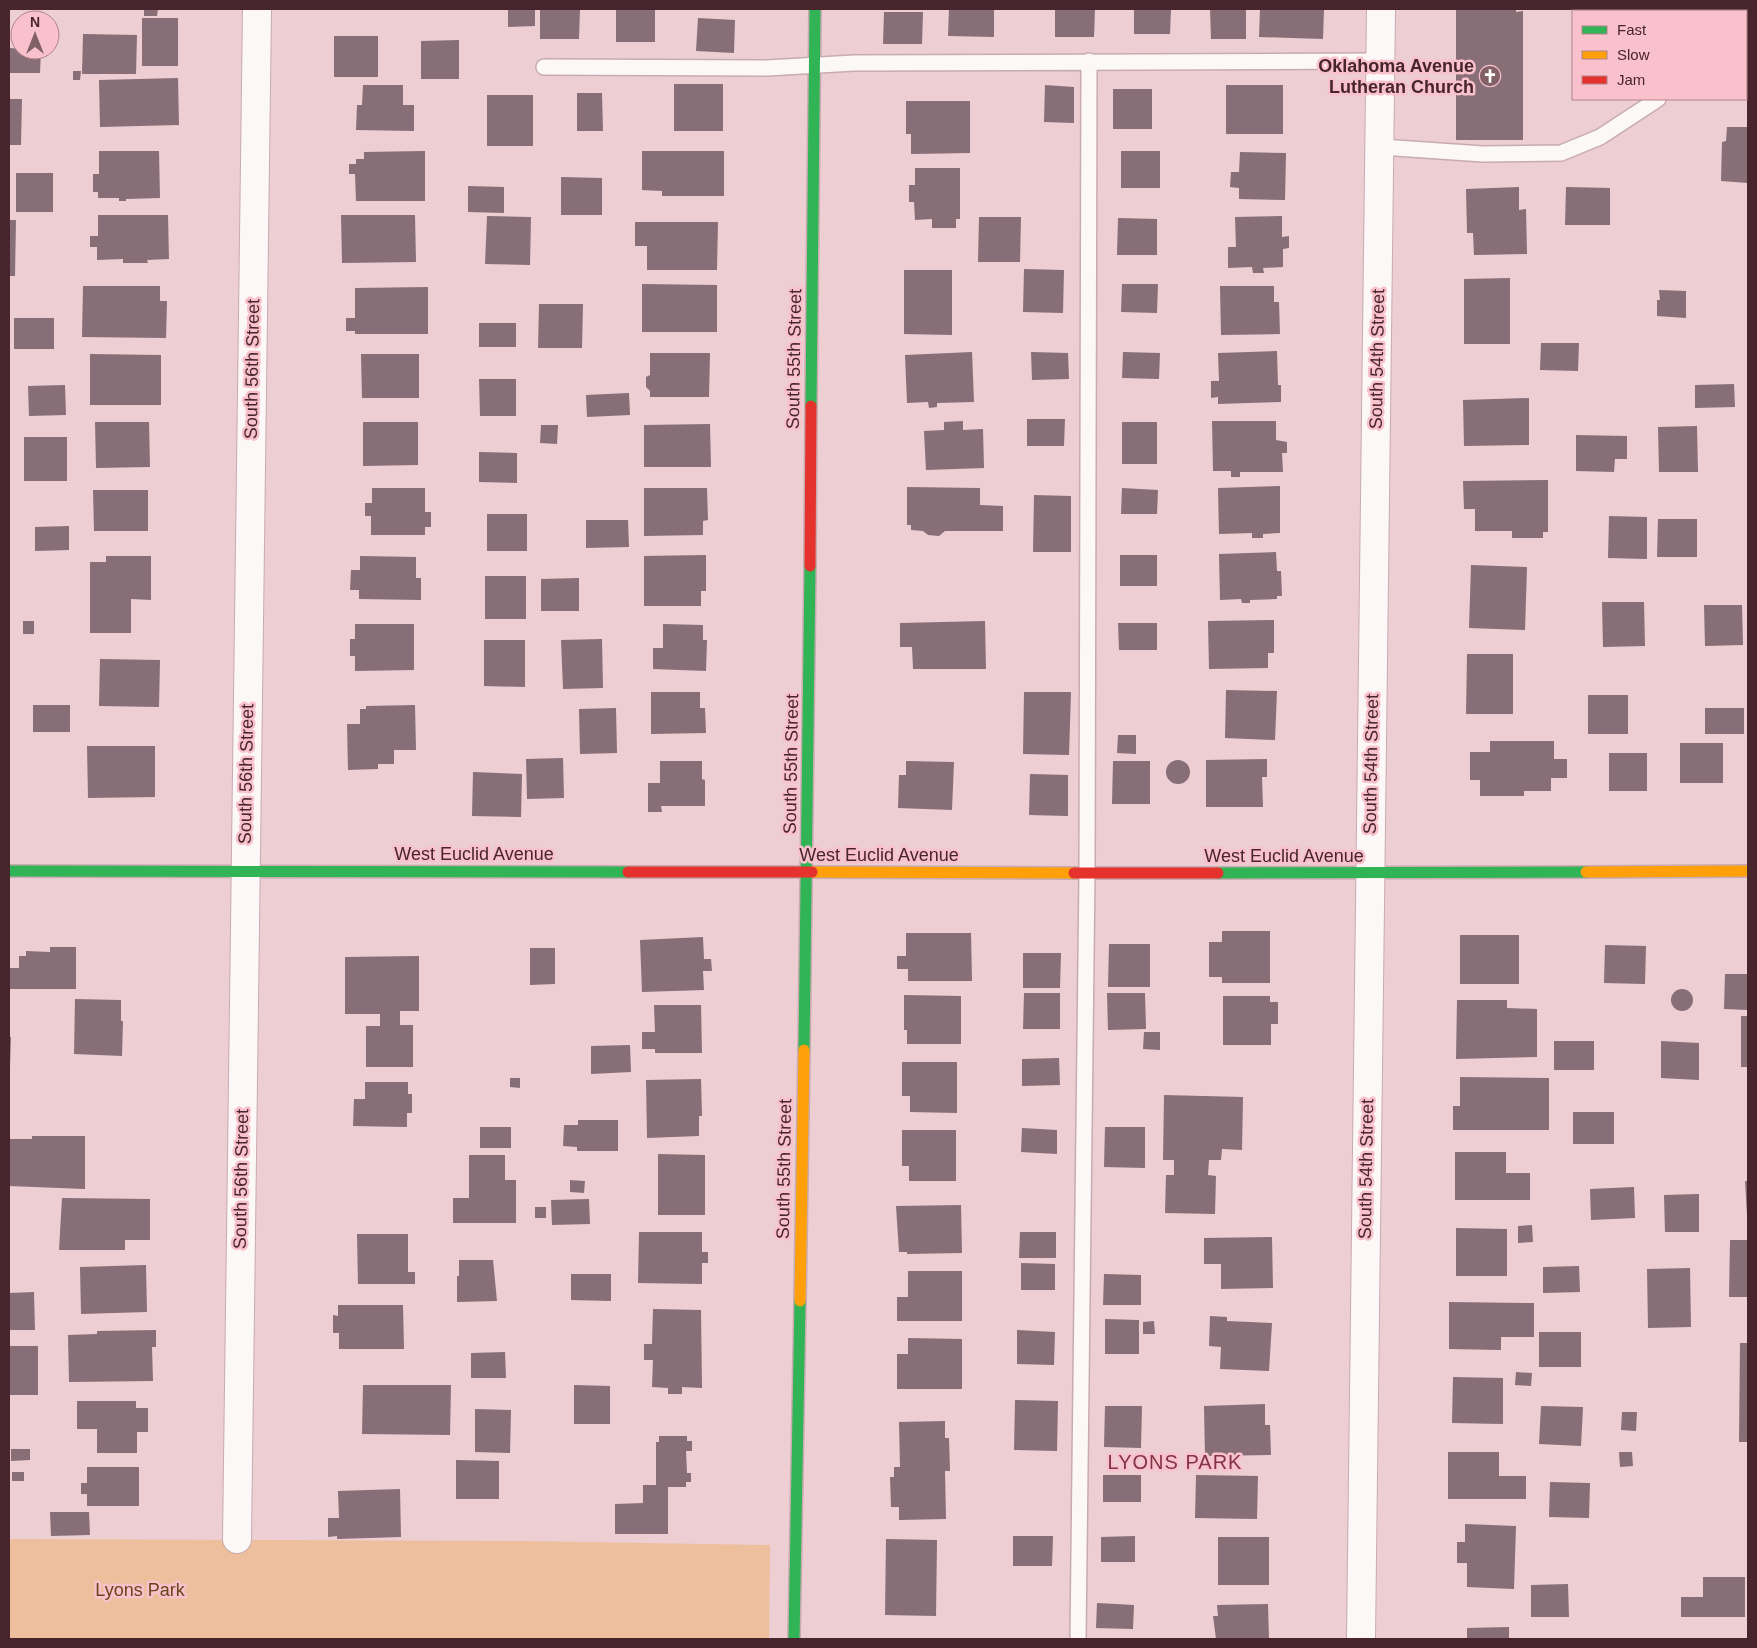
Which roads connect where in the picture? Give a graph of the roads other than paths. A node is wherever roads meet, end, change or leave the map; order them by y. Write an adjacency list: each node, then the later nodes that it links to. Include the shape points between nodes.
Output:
1 (258, 9): 12 (street, South 56th Street)
2 (815, 9): 6 (street, South 55th Street)
3 (1381, 9): 5 (street, South 54th Street)
4 (1089, 61): 5 (lane); 6 (lane); 14 (lane)
5 (1381, 61): 9 (street, South 54th Street)
6 (814, 66): 7 (lane); 13 (street, South 55th Street)
7 (544, 67)
8 (1656, 100): 9 (lane, via 1600,137 1561,153 1483,154)
9 (1381, 147): 15 (street, South 54th Street)
10 (1748, 870): 15 (street, West Euclid Avenue)
11 (9, 871): 12 (street, West Euclid Avenue)
12 (245, 872): 13 (street, West Euclid Avenue); 16 (street, South 56th Street)
13 (807, 873): 14 (street, West Euclid Avenue); 17 (street, South 55th Street)
14 (1087, 873): 15 (street, West Euclid Avenue); 18 (lane)
15 (1369, 873): 19 (street, South 54th Street)
16 (237, 1539)
17 (794, 1639)
18 (1078, 1639)
19 (1361, 1639)

